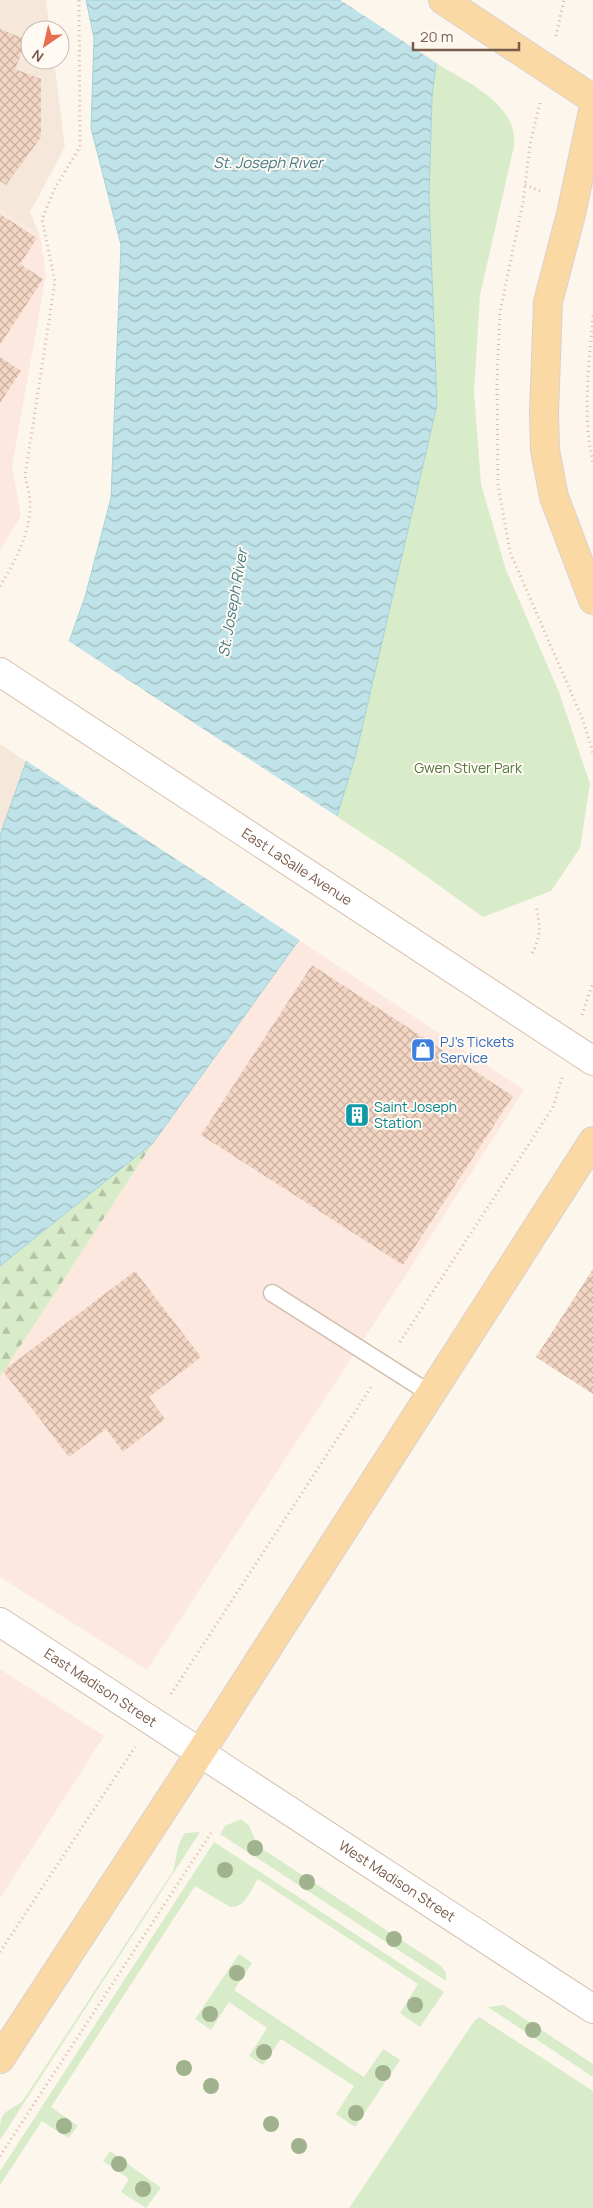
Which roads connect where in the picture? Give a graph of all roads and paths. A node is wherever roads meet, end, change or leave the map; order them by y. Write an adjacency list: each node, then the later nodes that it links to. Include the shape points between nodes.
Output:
1 (79, 0): 10 (path, via 80,147 55,188 42,219 55,281 26,476 29,525)
2 (443, 0): 3 (main road)
3 (593, 99)
4 (593, 112): 11 (main road, via 548,302 544,413 545,450 554,497)
5 (530, 144): 6 (path)
6 (525, 184): 7 (path); 13 (path, via 500,312 498,485 510,552 583,720)
7 (544, 193)
8 (593, 316): 9 (path, via 588,418)
9 (593, 463)
10 (0, 586)
11 (593, 600)
12 (0, 672): 18 (street, East LaSalle Avenue)
13 (593, 753)
14 (536, 906): 15 (path, via 541,926 539,942)
15 (532, 953)
16 (593, 982): 17 (path)
17 (589, 991)
18 (593, 1062)
19 (553, 1107): 22 (path)
20 (593, 1140): 23 (main road)
21 (272, 1293): 22 (lane)
22 (385, 1365): 23 (lane); 25 (path)
23 (430, 1394): 27 (main road)
24 (0, 1622): 27 (street, East Madison Street)
25 (169, 1697)
26 (136, 1747): 29 (path)
27 (200, 1753): 30 (street, West Madison Street); 31 (main road)
28 (211, 1833): 32 (path)
29 (0, 1952)
30 (593, 2009)
31 (0, 2059)
32 (0, 2156)

